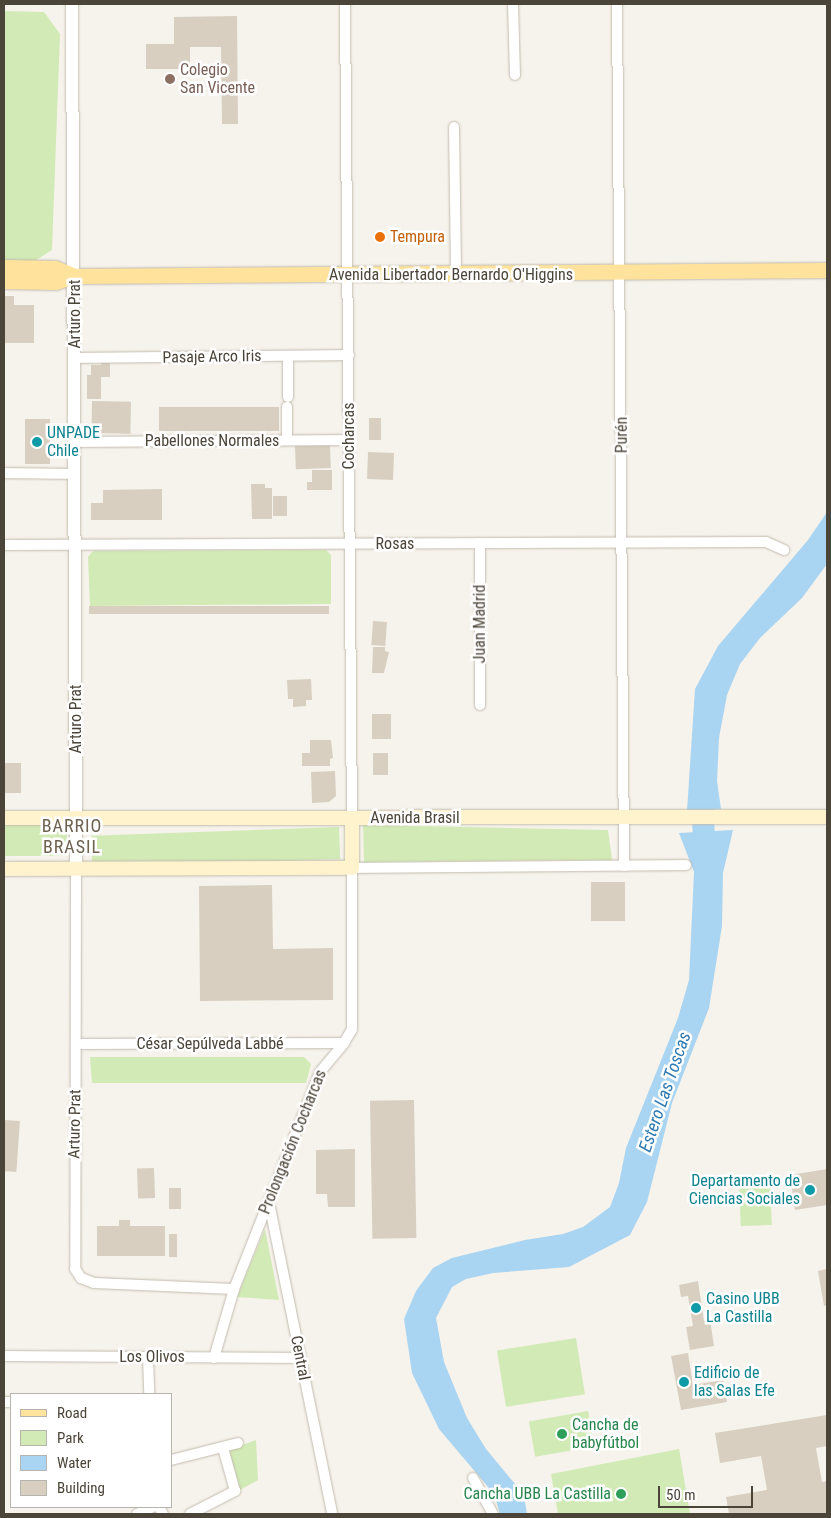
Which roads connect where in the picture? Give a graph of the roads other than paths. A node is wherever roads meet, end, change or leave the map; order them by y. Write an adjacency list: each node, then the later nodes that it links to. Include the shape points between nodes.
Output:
1 (72, 4): 11 (street, Arturo Prat)
2 (345, 4): 12 (street, Cocharcas)
3 (513, 4): 5 (street)
4 (617, 4): 9 (street, Purén)
5 (514, 75)
6 (454, 127): 10 (street)
7 (4, 267): 11 (main road, Avenida Libertador Bernardo O'Higgins, via 55,268)
8 (827, 270): 9 (main road, Avenida Libertador Bernardo O'Higgins)
9 (620, 274): 10 (main road, Avenida Libertador Bernardo O'Higgins); 23 (street, Purén)
10 (456, 275): 12 (main road, Avenida Libertador Bernardo O'Higgins)
11 (75, 276): 12 (main road, Avenida Libertador Bernardo O'Higgins); 13 (main road, Avenida Libertador Bernardo O'Higgins, via 55,282); 16 (street, Arturo Prat)
12 (348, 276): 14 (street, Cocharcas)
13 (4, 281)
14 (349, 355): 15 (street, Pasaje Arco Iris); 18 (street, Cocharcas)
15 (288, 356): 16 (street, Pasaje Arco Iris); 17 (street)
16 (75, 358): 19 (street, Arturo Prat)
17 (287, 440): 18 (street, Pabellones Normales); 19 (street, Pabellones Normales)
18 (349, 440): 24 (street, Cocharcas)
19 (75, 442): 21 (street, Arturo Prat)
20 (4, 473): 21 (street)
21 (75, 474): 26 (street, Arturo Prat)
22 (480, 543): 23 (street, Rosas); 24 (street, Rosas); 28 (street, Juan Madrid)
23 (622, 543): 27 (street, Rosas, via 766,542); 29 (street, Purén)
24 (350, 544): 26 (street, Rosas); 33 (street, Cocharcas)
25 (4, 545): 26 (street, Rosas)
26 (75, 545): 32 (street, Arturo Prat)
27 (784, 550)
28 (480, 705)
29 (624, 817): 30 (main road, Avenida Brasil); 33 (main road, Avenida Brasil); 35 (street, Purén)
30 (827, 817)
31 (4, 818): 32 (main road, Avenida Brasil)
32 (76, 818): 33 (main road, Avenida Brasil); 37 (street, Arturo Prat)
33 (352, 818): 38 (main road, Cocharcas)
34 (686, 865): 35 (street)
35 (624, 866): 38 (street)
36 (4, 868): 37 (main road)
37 (76, 868): 38 (main road); 40 (street, Arturo Prat)
38 (352, 868): 39 (street, Prolongación Cocharcas, via 352,1019)
39 (344, 1043): 40 (street, César Sepúlveda Labbé); 41 (street, Prolongación Cocharcas, via 320,1072)
40 (76, 1044): 42 (street, Arturo Prat, via 74,1264 78,1274 94,1283)
41 (268, 1202): 42 (street, Prolongación Cocharcas); 46 (street, Central)
42 (234, 1290): 45 (street, Prolongación Cocharcas)
43 (4, 1356): 44 (street, Los Olivos)
44 (148, 1357): 45 (street, Los Olivos); 47 (street)
45 (214, 1358): 46 (street, Los Olivos)
46 (300, 1358): 55 (street, Central)
47 (149, 1393)
48 (238, 1443): 49 (street)
49 (223, 1448): 50 (street); 54 (street, via 235,1491)
50 (172, 1460)
51 (473, 1478): 56 (street)
52 (151, 1508): 53 (street)
53 (137, 1514)
54 (190, 1514)
55 (332, 1514)
56 (491, 1514)

